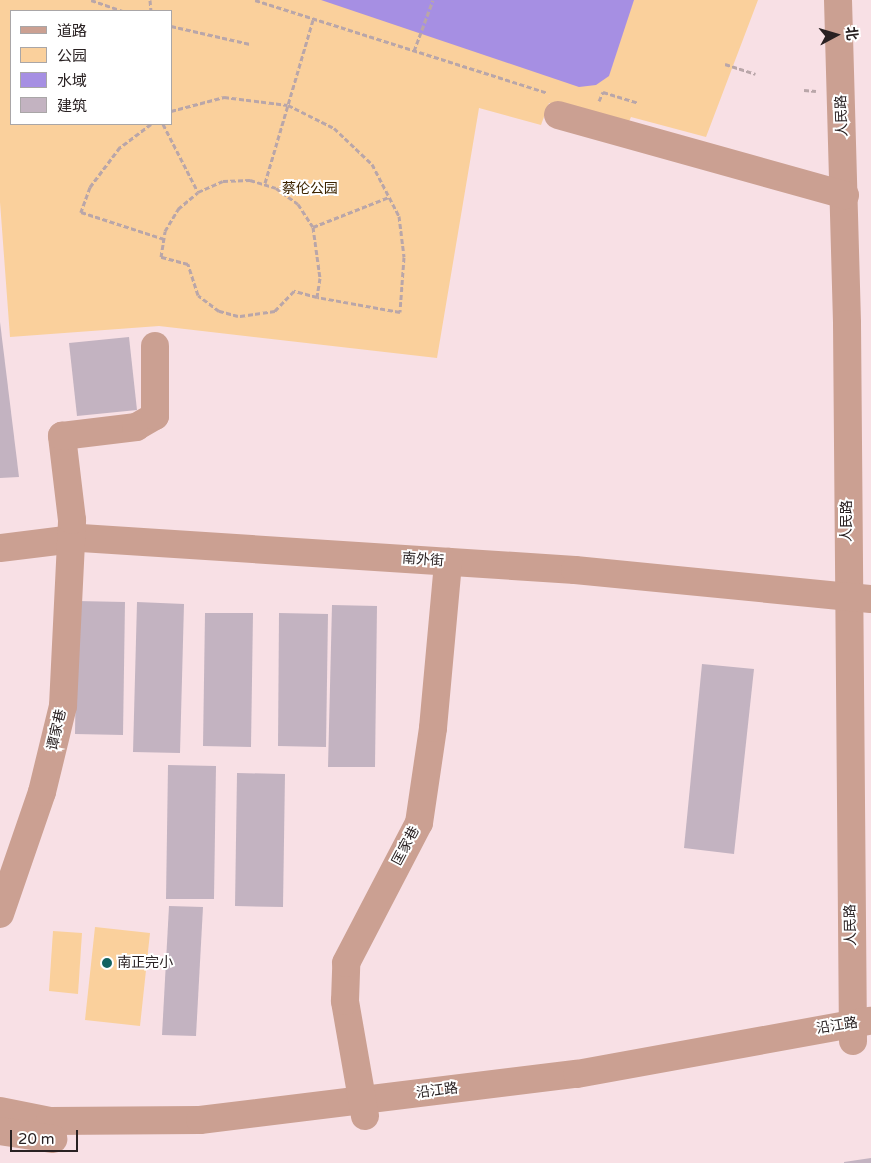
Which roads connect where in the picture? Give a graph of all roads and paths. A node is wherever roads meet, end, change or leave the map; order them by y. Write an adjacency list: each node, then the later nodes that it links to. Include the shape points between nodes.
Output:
1 (91, 0): 6 (path)
2 (255, 0): 7 (path)
3 (433, 0): 10 (path)
4 (838, 0): 22 (street, 人民路)
5 (854, 0): 27 (street, 人民路)
6 (120, 10)
7 (313, 20): 10 (path); 14 (path)
8 (172, 26): 9 (path)
9 (250, 44)
10 (414, 51): 15 (path)
11 (725, 64): 12 (path)
12 (755, 74)
13 (638, 103): 16 (path, via 603,92)
14 (288, 105): 17 (path, via 224,97); 20 (path); 23 (path, via 334,128 372,164)
15 (558, 105): 22 (street)
16 (595, 107)
17 (172, 111)
18 (150, 125): 25 (path, via 120,147 90,187 81,212)
19 (164, 125): 21 (path)
20 (265, 183): 21 (path, via 223,181); 24 (path, via 298,204)
21 (198, 192): 25 (path, via 178,209)
22 (845, 195): 27 (street, 人民路)
23 (390, 197): 24 (path); 26 (path, via 399,216 404,257 400,312)
24 (313, 227): 26 (path, via 320,254)
25 (164, 239): 26 (path, via 161,257 188,264 198,295 219,312 238,316 274,311 294,291)
26 (316, 297)
27 (860, 325): 32 (street, 人民路)
28 (156, 346): 29 (street, 谭家巷, via 155,416 136,427 62,436 72,520)
29 (69, 540): 30 (street, 南外街); 31 (street, 南外街); 33 (street, 谭家巷, via 63,706 42,792)
30 (0, 548)
31 (448, 562): 32 (street, 南外街); 35 (street, 匡家巷, via 433,728 419,823 346,963 345,1001)
32 (859, 597): 34 (street, 人民路)
33 (0, 914)
34 (864, 1031): 35 (street, 沿江路)
35 (364, 1109): 36 (street, 沿江路, via 200,1120 50,1121); 37 (street, 沿江路, via 203,1137 49,1139)
36 (0, 1111)
37 (0, 1131)

